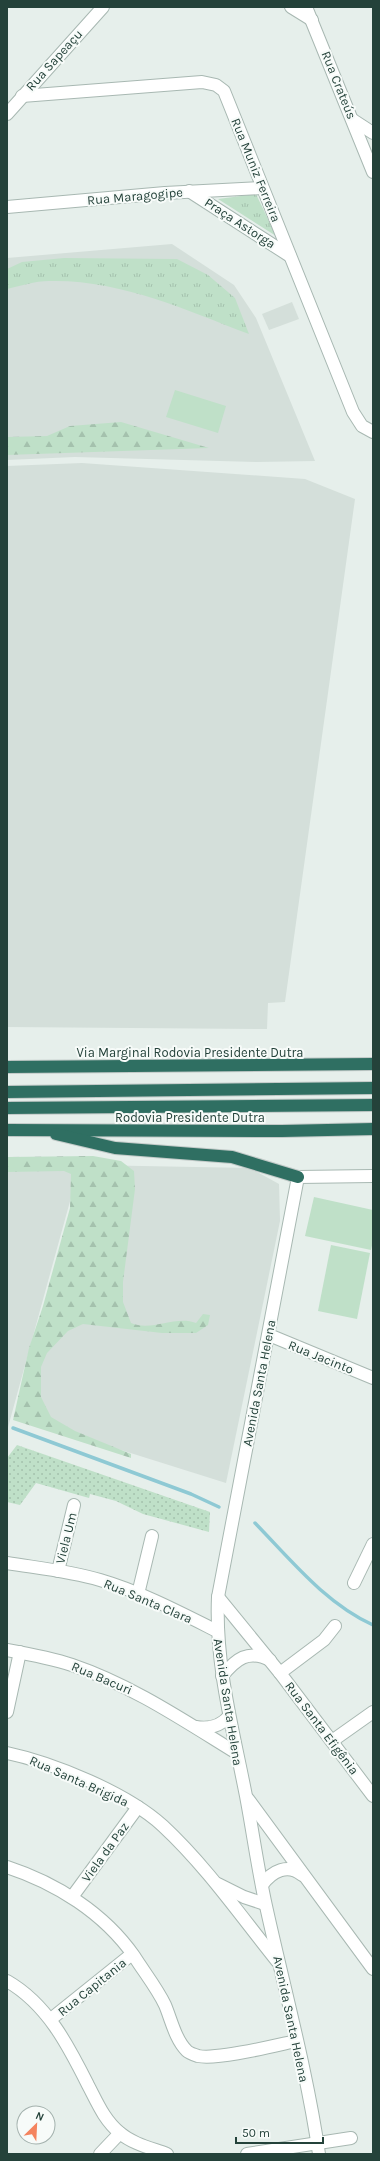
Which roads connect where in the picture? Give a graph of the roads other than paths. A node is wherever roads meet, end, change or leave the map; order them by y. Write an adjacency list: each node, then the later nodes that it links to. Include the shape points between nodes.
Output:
1 (103, 7): 5 (street, Rua Sapeaçu)
2 (291, 7): 4 (street)
3 (306, 7): 4 (street, Rua Crateús)
4 (312, 20): 7 (street, Rua Crateús)
5 (22, 96): 6 (street, Rua Sapeaçu); 10 (street, Rua Muniz Ferreira, via 202,82 216,84 224,91)
6 (7, 114)
7 (353, 120): 8 (street); 9 (street, Rua Crateús)
8 (373, 133)
9 (372, 162)
10 (262, 188): 11 (street, Rua Maragogipe); 13 (street, Rua Muniz Ferreira)
11 (189, 191): 12 (street, Rua Maragogipe); 13 (street, Praça Astorga)
12 (7, 207)
13 (290, 256): 14 (street, Rua Muniz Ferreira, via 353,412 362,426)
14 (373, 432)
15 (373, 1057): 17 (highway)
16 (373, 1064): 17 (highway, Via Marginal Rodovia Presidente Dutra)
17 (348, 1065): 18 (highway, Via Marginal Rodovia Presidente Dutra)
18 (7, 1067)
19 (373, 1088): 20 (highway, Rodovia Presidente Dutra)
20 (7, 1092)
21 (373, 1105): 22 (highway, Rodovia Presidente Dutra)
22 (7, 1108)
23 (373, 1129): 25 (highway, Rodovia Presidente Dutra)
24 (7, 1130): 25 (highway, Rodovia Presidente Dutra)
25 (39, 1130): 27 (highway, via 115,1148 232,1157)
26 (373, 1176): 27 (street)
27 (298, 1177): 28 (street, Avenida Santa Helena)
28 (269, 1335): 29 (street, Rua Jacinto); 37 (street, Avenida Santa Helena)
29 (373, 1378)
30 (74, 1505): 34 (street, Viela Um)
31 (152, 1536): 36 (street)
32 (373, 1544): 35 (street)
33 (7, 1563): 34 (street, Rua Santa Clara)
34 (58, 1571): 36 (street, Rua Santa Clara, via 100,1580)
35 (354, 1583)
36 (138, 1594): 39 (street, Rua Santa Clara)
37 (218, 1597): 39 (street, Avenida Santa Helena); 42 (street, Rua Santa Efigênia)
38 (335, 1626): 43 (street, via 324,1640)
39 (217, 1631): 44 (street, Avenida Santa Helena)
40 (7, 1650): 41 (street, Rua Bacuri)
41 (20, 1652): 45 (street); 48 (street, Rua Bacuri, via 73,1665 111,1680)
42 (270, 1660): 43 (street, Rua Santa Efigênia); 44 (street, via 246,1656 232,1663)
43 (280, 1673): 49 (street, Rua Santa Efigênia)
44 (222, 1676): 47 (street, Avenida Santa Helena)
45 (7, 1712)
46 (373, 1712): 49 (street)
47 (229, 1716): 48 (street, Rua Bacuri, via 213,1727); 50 (street, Avenida Santa Helena)
48 (191, 1725): 50 (street, Rua Bacuri)
49 (332, 1741): 53 (street, Rua Santa Efigênia)
50 (236, 1752): 52 (street, Avenida Santa Helena)
51 (7, 1753): 54 (street, Rua Santa Brigida, via 26,1757 62,1771)
52 (246, 1795): 56 (street); 58 (street, Avenida Santa Helena)
53 (373, 1796)
54 (138, 1806): 57 (street, Rua Santa Brigida, via 162,1825); 59 (street, Viela da Paz)
55 (7, 1867): 59 (street, via 28,1874)
56 (305, 1877): 58 (street, via 297,1870 288,1869 271,1875); 63 (street)
57 (216, 1883): 60 (street, Rua Santa Brigida); 62 (street, Rua Santa Brigida)
58 (262, 1885): 60 (street, Avenida Santa Helena)
59 (72, 1897): 61 (street, via 106,1924)
60 (265, 1904): 62 (street, Avenida Santa Helena)
61 (132, 1954): 65 (street, Rua Capitania); 66 (street, via 164,2003 187,2051 197,2056 214,2057)
62 (279, 1964): 66 (street, Avenida Santa Helena)
63 (373, 1969)
64 (7, 1981): 65 (street, via 31,1999)
65 (51, 2019): 67 (street, via 107,2120)
66 (296, 2041): 69 (street, Avenida Santa Helena)
67 (120, 2133): 70 (street); 71 (street, via 140,2145)
68 (351, 2138): 69 (street)
69 (318, 2149): 72 (street)
70 (100, 2154)
71 (166, 2154)
72 (247, 2154)

